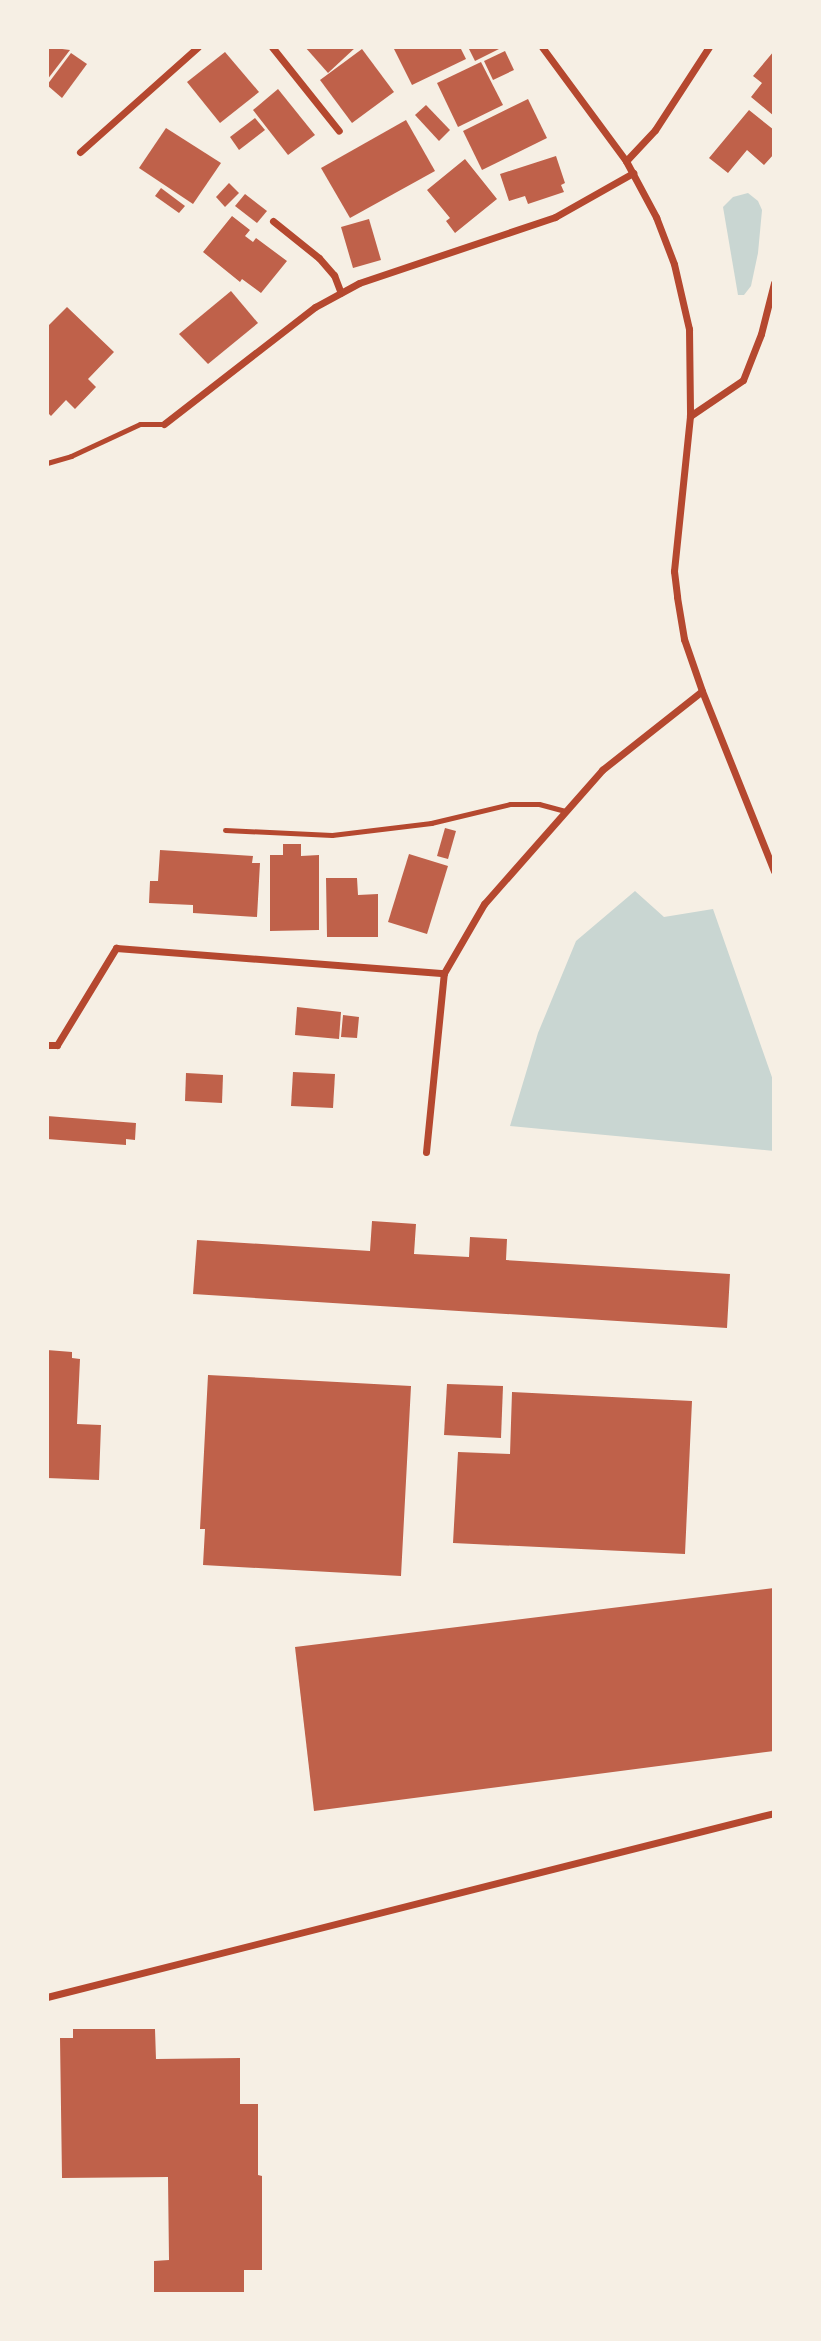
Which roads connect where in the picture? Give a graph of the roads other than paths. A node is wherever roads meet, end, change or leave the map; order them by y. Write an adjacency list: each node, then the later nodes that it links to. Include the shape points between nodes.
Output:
1 (198, 47): 6 (street)
2 (272, 47): 5 (street)
3 (542, 47): 7 (street)
4 (709, 47): 7 (street, via 655,130)
5 (339, 131)
6 (80, 152)
7 (626, 161): 8 (street)
8 (633, 173): 11 (street, via 555,217); 12 (street, via 666,239 682,293 689,329)
9 (273, 221): 11 (street, via 319,258 334,275)
10 (774, 283): 12 (street, via 743,380)
11 (341, 293): 13 (street, via 279,333)
12 (690, 416): 15 (street, via 674,571 684,639)
13 (164, 424): 14 (lane, via 140,424)
14 (47, 463)
15 (702, 691): 16 (street, via 602,769); 18 (street)
16 (565, 811): 17 (lane, via 539,804 510,804 430,823 332,835); 19 (street, via 484,904)
17 (225, 831)
18 (774, 871)
19 (444, 974): 20 (street, via 116,948 57,1045); 21 (street)
20 (47, 1045)
21 (426, 1152)
22 (774, 1813): 23 (street)
23 (47, 1997)

